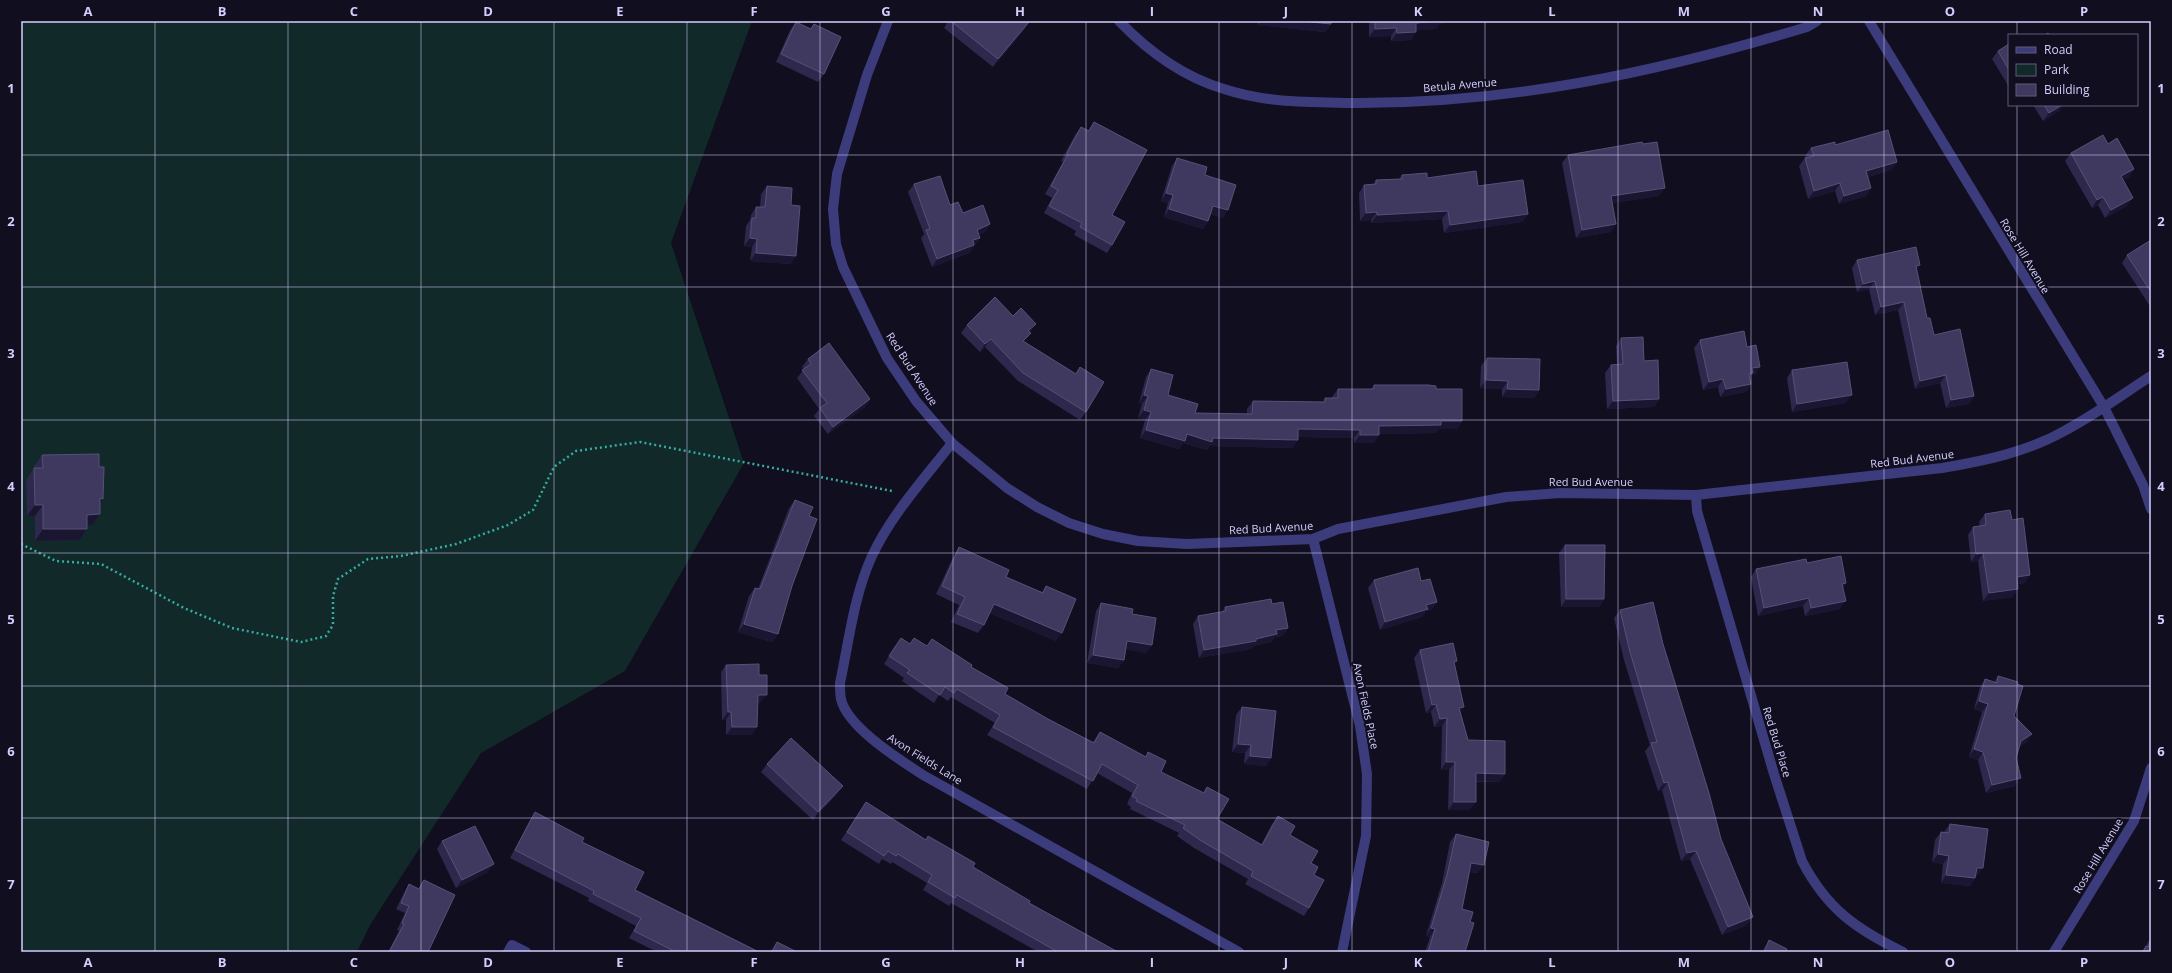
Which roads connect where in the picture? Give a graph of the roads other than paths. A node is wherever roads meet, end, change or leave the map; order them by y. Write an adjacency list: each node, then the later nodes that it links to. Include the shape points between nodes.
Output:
1 (888, 21): 7 (street, Red Bud Avenue, via 867,75 837,174 833,209 836,244 843,267 887,358 916,401)
2 (1119, 21): 3 (street, Betula Avenue, via 1134,37 1161,58 1191,76 1222,89 1255,98 1289,102 1379,103 1468,98 1557,87 1722,52)
3 (1817, 21)
4 (1869, 21): 6 (street, Rose Hill Avenue)
5 (2151, 376): 6 (street, Red Bud Avenue)
6 (2104, 407): 8 (street, Red Bud Avenue, via 2066,431 2030,447 1977,463); 9 (street, Rose Hill Avenue, via 2143,485)
7 (952, 443): 10 (street, Red Bud Avenue, via 1007,488 1037,507 1069,523 1103,534 1138,541 1188,544); 14 (street, Avon Fields Lane, via 885,532 872,556 860,588 840,683 841,699 847,713 883,749 923,775)
8 (1696, 495): 10 (street, Red Bud Avenue, via 1560,493 1506,497 1338,529); 16 (street, Red Bud Place, via 1698,512 1733,636 1802,861 1813,881 1834,908 1870,936)
9 (2151, 509)
10 (1313, 539): 15 (street, Avon Fields Place, via 1360,726 1367,774 1366,836)
11 (2151, 768): 17 (street, Rose Hill Avenue, via 2134,821)
12 (510, 948): 13 (street)
13 (526, 952)
14 (1239, 952)
15 (1342, 952)
16 (1903, 952)
17 (2054, 952)

